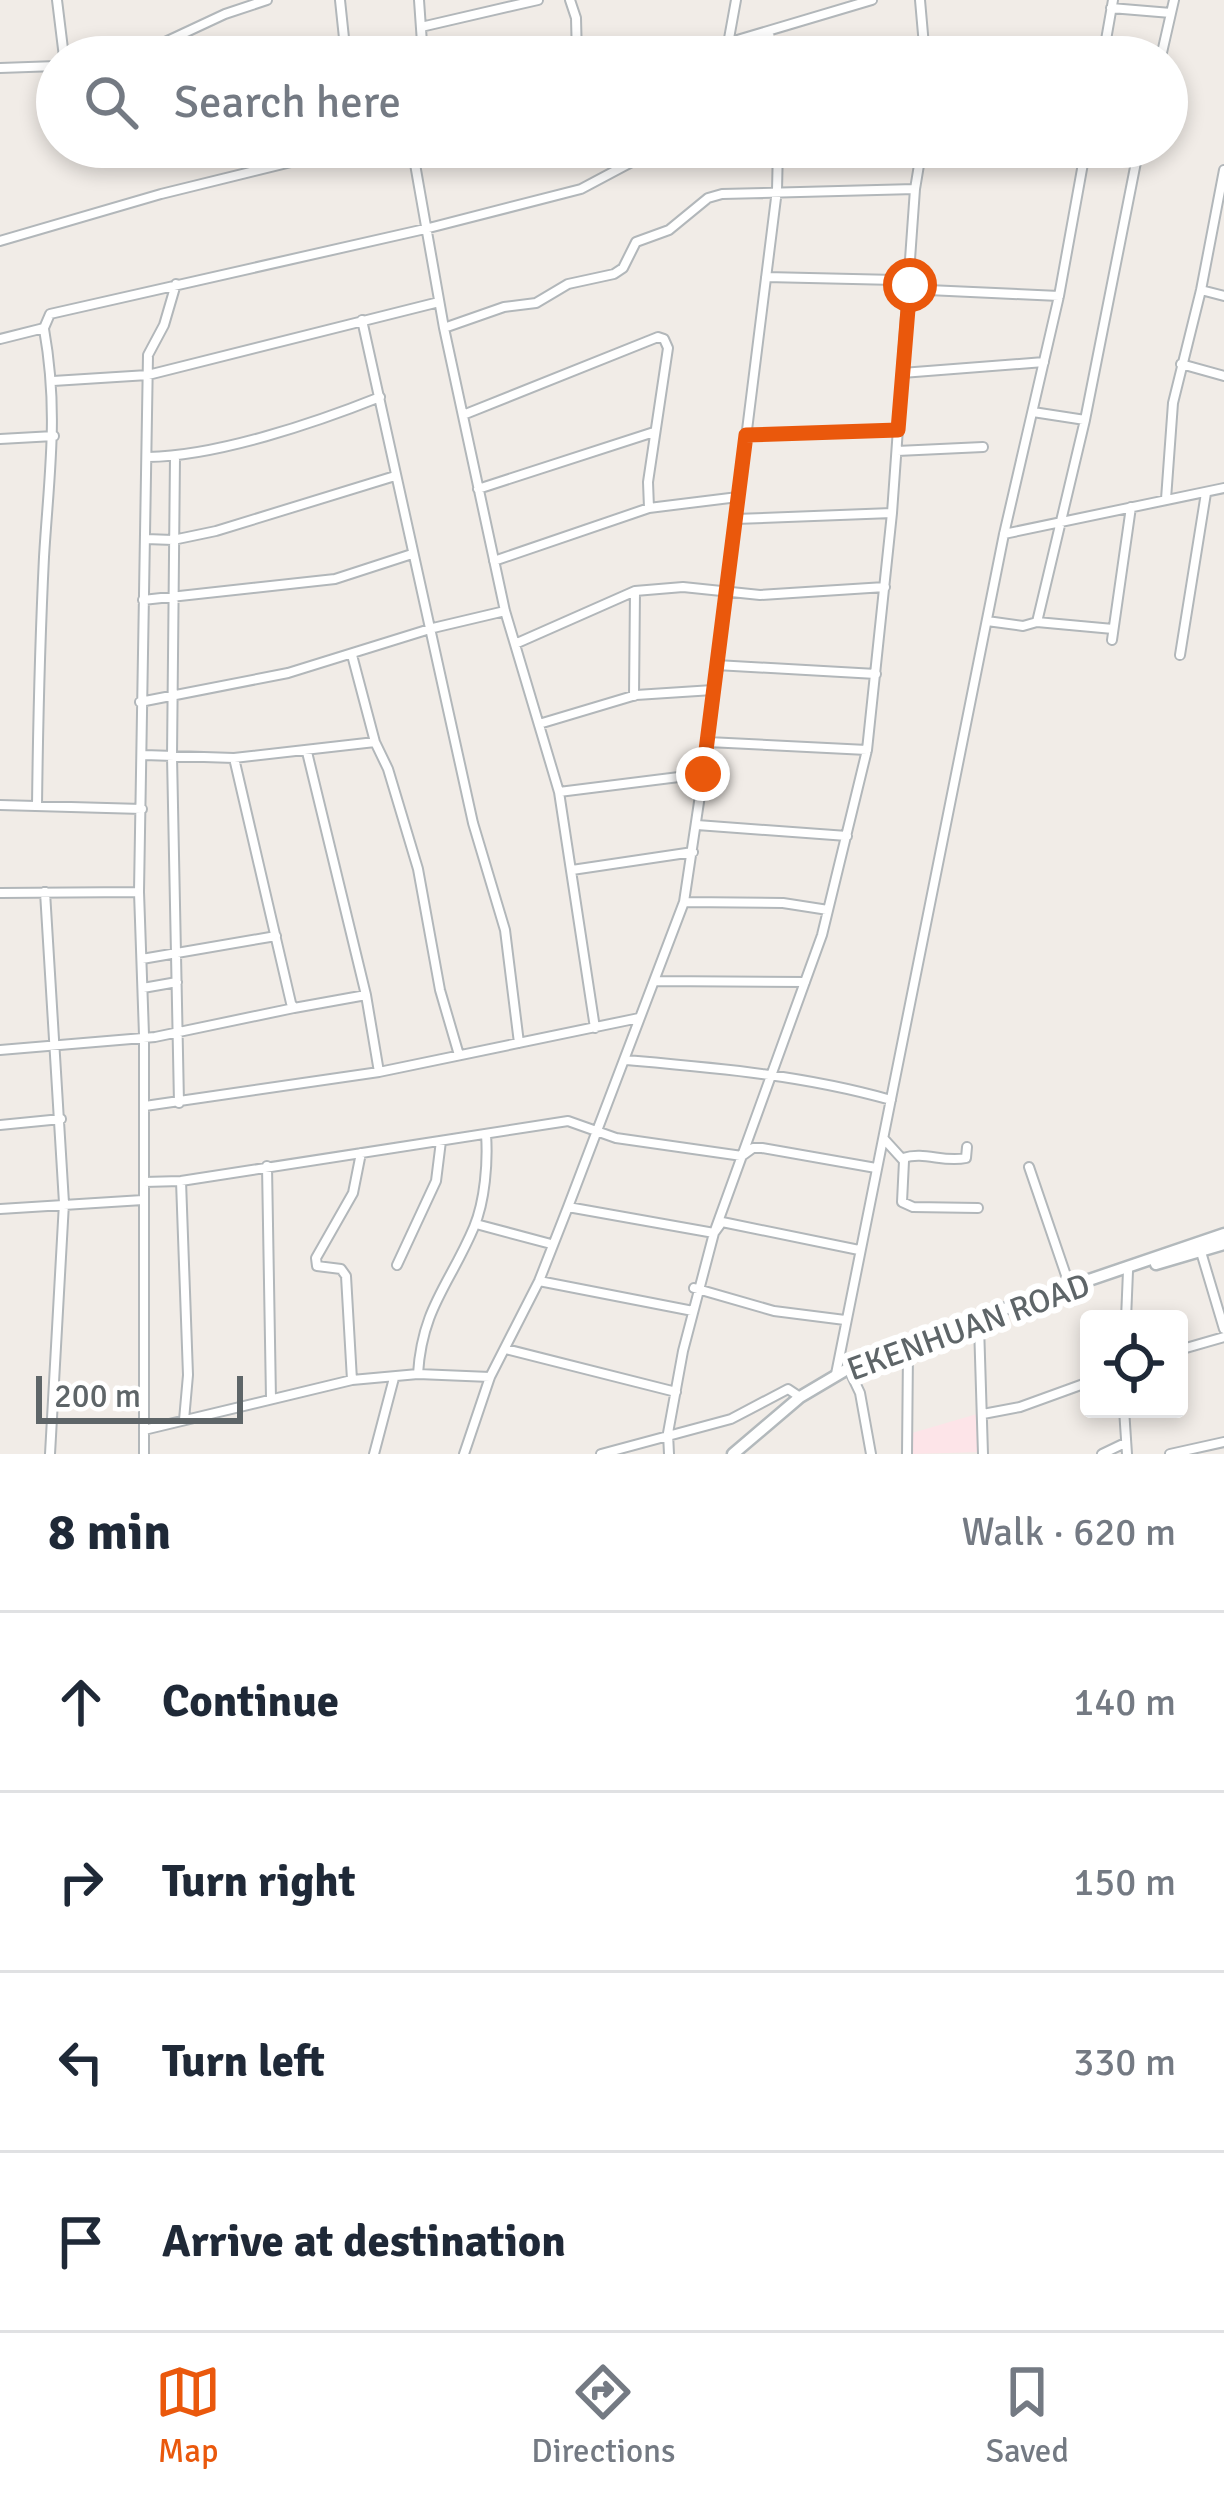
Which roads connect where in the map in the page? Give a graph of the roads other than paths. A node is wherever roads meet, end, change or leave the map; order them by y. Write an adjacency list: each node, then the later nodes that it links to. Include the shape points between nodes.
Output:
1 (57, 0): 15 (street)
2 (267, 0): 16 (street)
3 (340, 0): 17 (street)
4 (418, 0): 13 (street)
5 (538, 0): 13 (street)
6 (570, 0): 19 (street)
7 (736, 0): 20 (street)
8 (871, 0): 14 (street)
9 (920, 0): 23 (street)
10 (1174, 0): 12 (street)
11 (1112, 4): 12 (street); 24 (street)
12 (1172, 13): 25 (street)
13 (421, 27): 18 (street)
14 (769, 32): 21 (street); 22 (street)
15 (61, 36)
16 (178, 36)
17 (344, 36)
18 (422, 36)
19 (576, 36)
20 (729, 36)
21 (755, 36)
22 (769, 36)
23 (923, 36)
24 (1107, 36)
25 (1166, 36)
26 (36, 67): 27 (street)
27 (0, 68)
28 (267, 168): 40 (street)
29 (415, 168): 39 (street)
30 (620, 168): 39 (street, via 581,189)
31 (778, 168): 37 (street)
32 (918, 168): 36 (street)
33 (1082, 168): 45 (street)
34 (1135, 168): 61 (street)
35 (1224, 170): 38 (street)
36 (915, 189): 37 (street); 43 (street)
37 (777, 190): 41 (street); 50 (street, via 708,198 669,230 636,242 614,274)
38 (1221, 201): 44 (street)
39 (425, 229): 42 (street); 47 (street)
40 (0, 241)
41 (766, 277): 43 (street); 64 (street)
42 (176, 284): 49 (street, via 50,314); 55 (street)
43 (910, 285): 45 (street); 54 (street)
44 (1201, 290): 46 (street); 53 (street)
45 (1059, 296): 52 (street)
46 (1224, 296)
47 (439, 302): 48 (street); 50 (street)
48 (362, 320): 55 (street); 58 (street)
49 (44, 328): 51 (street); 57 (street)
50 (444, 328): 60 (street)
51 (0, 340)
52 (1044, 362): 54 (street); 59 (street)
53 (1181, 364): 56 (street); 76 (street)
54 (902, 373): 62 (street)
55 (148, 375): 57 (street); 69 (street)
56 (1224, 376)
57 (53, 381): 65 (street)
58 (380, 397): 70 (street); 71 (street)
59 (1033, 412): 61 (street); 82 (street)
60 (463, 415): 63 (street, via 658,338 668,348); 73 (street)
61 (1085, 420): 81 (street)
62 (898, 430): 64 (street); 68 (street)
63 (654, 432): 73 (street); 78 (street)
64 (746, 435): 75 (street)
65 (54, 436): 66 (street); 116 (street)
66 (0, 439)
67 (982, 447): 68 (street)
68 (897, 451): 79 (street)
69 (148, 457): 70 (street); 83 (street)
70 (175, 457): 84 (street)
71 (395, 476): 84 (street); 85 (street)
72 (1224, 488): 74 (street)
73 (478, 489): 86 (street)
74 (1206, 493): 76 (street); 98 (street)
75 (738, 497): 78 (street); 80 (street)
76 (1166, 499): 77 (street)
77 (1131, 507): 81 (street); 94 (street, via 1113,635)
78 (649, 508): 86 (street)
79 (892, 513): 80 (street); 87 (street)
80 (735, 519): 88 (street)
81 (1059, 523): 82 (street); 94 (street)
82 (1004, 534): 93 (street)
83 (146, 539): 84 (street); 91 (street)
84 (173, 540): 90 (street)
85 (412, 554): 90 (street, via 335,579); 95 (street)
86 (494, 561): 92 (street)
87 (885, 587): 88 (street, via 760,595); 100 (street)
88 (726, 589): 89 (street); 99 (street)
89 (635, 591): 96 (street); 102 (street)
90 (173, 599): 91 (street); 103 (street)
91 (143, 600): 104 (street)
92 (506, 611): 95 (street); 96 (street)
93 (987, 621): 94 (street); 147 (street)
94 (1037, 622)
95 (433, 628): 97 (street); 140 (street, via 473,823 505,930)
96 (515, 644): 105 (street)
97 (352, 655): 103 (street); 106 (street)
98 (1180, 656)
99 (716, 665): 100 (street); 101 (street)
100 (876, 674): 108 (street)
101 (713, 690): 102 (street); 107 (street)
102 (634, 696): 105 (street)
103 (173, 697): 104 (street); 111 (street)
104 (140, 702): 110 (street)
105 (539, 724): 114 (street)
106 (375, 742): 109 (street); 143 (street, via 418,869)
107 (708, 742): 108 (street); 113 (street)
108 (867, 750): 119 (street)
109 (307, 752): 112 (street); 134 (street)
110 (144, 755): 111 (street); 117 (street)
111 (172, 756): 112 (street); 128 (street)
112 (234, 758): 127 (street)
113 (703, 774): 114 (street); 118 (street)
114 (559, 792): 121 (street)
115 (0, 805): 116 (street)
116 (37, 806): 117 (street)
117 (142, 809): 123 (street)
118 (697, 825): 119 (street); 120 (street)
119 (847, 836): 126 (street)
120 (693, 852): 121 (street); 125 (street)
121 (572, 870): 137 (street)
122 (45, 892): 123 (street); 124 (street); 141 (street)
123 (139, 892): 129 (street)
124 (0, 893)
125 (684, 902): 126 (street); 130 (street)
126 (828, 910): 132 (street)
127 (276, 936): 128 (street); 135 (street)
128 (177, 955): 129 (street); 131 (street)
129 (142, 958): 133 (street)
130 (654, 980): 132 (street); 136 (street)
131 (177, 982): 133 (street); 138 (street)
132 (806, 982): 146 (street)
133 (143, 988): 139 (street)
134 (366, 994): 135 (street); 145 (street)
135 (294, 1008): 138 (street)
136 (640, 1018): 137 (street); 144 (street)
137 (595, 1028): 140 (street)
138 (177, 1032): 139 (street); 148 (street)
139 (144, 1036): 141 (street); 149 (street)
140 (519, 1043): 143 (street)
141 (57, 1045): 142 (street); 150 (street)
142 (0, 1050)
143 (459, 1055): 145 (street)
144 (625, 1060): 146 (street); 152 (street)
145 (379, 1072): 148 (street)
146 (771, 1073): 147 (street); 158 (street)
147 (891, 1100): 154 (street)
148 (179, 1103): 149 (street)
149 (145, 1106): 164 (street)
150 (61, 1119): 151 (street); 166 (street)
151 (0, 1125)
152 (598, 1130): 153 (street, via 549,1121); 158 (street); 167 (street)
153 (486, 1134): 155 (street); 170 (street)
154 (883, 1138): 159 (street); 162 (street)
155 (441, 1142): 157 (street); 177 (street, via 436,1181)
156 (967, 1147): 159 (street, via 962,1159)
157 (361, 1154): 160 (street); 195 (street, via 353,1193 316,1258 317,1266 346,1276)
158 (742, 1156): 162 (street, via 762,1148); 171 (street)
159 (903, 1158): 168 (street, via 902,1202)
160 (267, 1166): 163 (street); 199 (street)
161 (1029, 1167): 180 (street)
162 (876, 1168): 175 (street)
163 (181, 1181): 164 (street); 202 (street)
164 (144, 1182): 165 (street)
165 (143, 1200): 166 (street); 203 (street)
166 (64, 1203): 169 (street); 207 (street)
167 (568, 1207): 171 (street); 173 (street)
168 (978, 1208)
169 (0, 1209)
170 (476, 1224): 173 (street); 190 (street, via 433,1302)
171 (714, 1233): 175 (street, via 727,1222); 183 (street)
172 (1224, 1234): 180 (main road, EKENHUAN ROAD)
173 (551, 1244): 179 (street)
174 (1224, 1244): 176 (main road, EKENHUAN ROAD)
175 (859, 1250): 184 (street)
176 (1201, 1252): 178 (main road, EKENHUAN ROAD); 186 (street)
177 (397, 1265)
178 (1127, 1270): 182 (street); 185 (main road, EKENHUAN ROAD)
179 (538, 1280): 183 (street); 188 (street)
180 (1070, 1287): 191 (main road, EKENHUAN ROAD)
181 (694, 1288): 184 (street, via 774,1312)
182 (1126, 1310)
183 (693, 1311): 197 (street)
184 (845, 1320): 191 (street)
185 (979, 1325): 189 (main road, EKENHUAN ROAD); 200 (street)
186 (1224, 1333): 187 (street)
187 (1188, 1347)
188 (506, 1349): 193 (street); 197 (street)
189 (908, 1350): 192 (main road, EKENHUAN ROAD); 216 (street)
190 (418, 1374): 193 (street); 194 (street)
191 (836, 1374): 198 (main road, EKENHUAN ROAD)
192 (851, 1374): 214 (main road, EKENHUAN ROAD); 215 (street)
193 (490, 1377): 210 (street)
194 (394, 1378): 195 (street); 209 (street)
195 (352, 1380): 199 (street)
196 (1080, 1385): 200 (street)
197 (676, 1392): 204 (street)
198 (800, 1397): 204 (street, via 788,1389 731,1419); 213 (main road, EKENHUAN ROAD)
199 (271, 1399): 202 (street)
200 (983, 1414): 217 (street)
201 (1125, 1418): 205 (street)
202 (184, 1420): 203 (street)
203 (144, 1430): 208 (street)
204 (668, 1433): 211 (street); 212 (street)
205 (1126, 1442): 218 (street); 219 (street)
206 (1224, 1442): 220 (street)
207 (50, 1454)
208 (144, 1454)
209 (374, 1454)
210 (464, 1454)
211 (602, 1454)
212 (669, 1454)
213 (733, 1454)
214 (743, 1454)
215 (871, 1454)
216 (908, 1454)
217 (983, 1454)
218 (1102, 1454)
219 (1127, 1454)
220 (1170, 1454)

